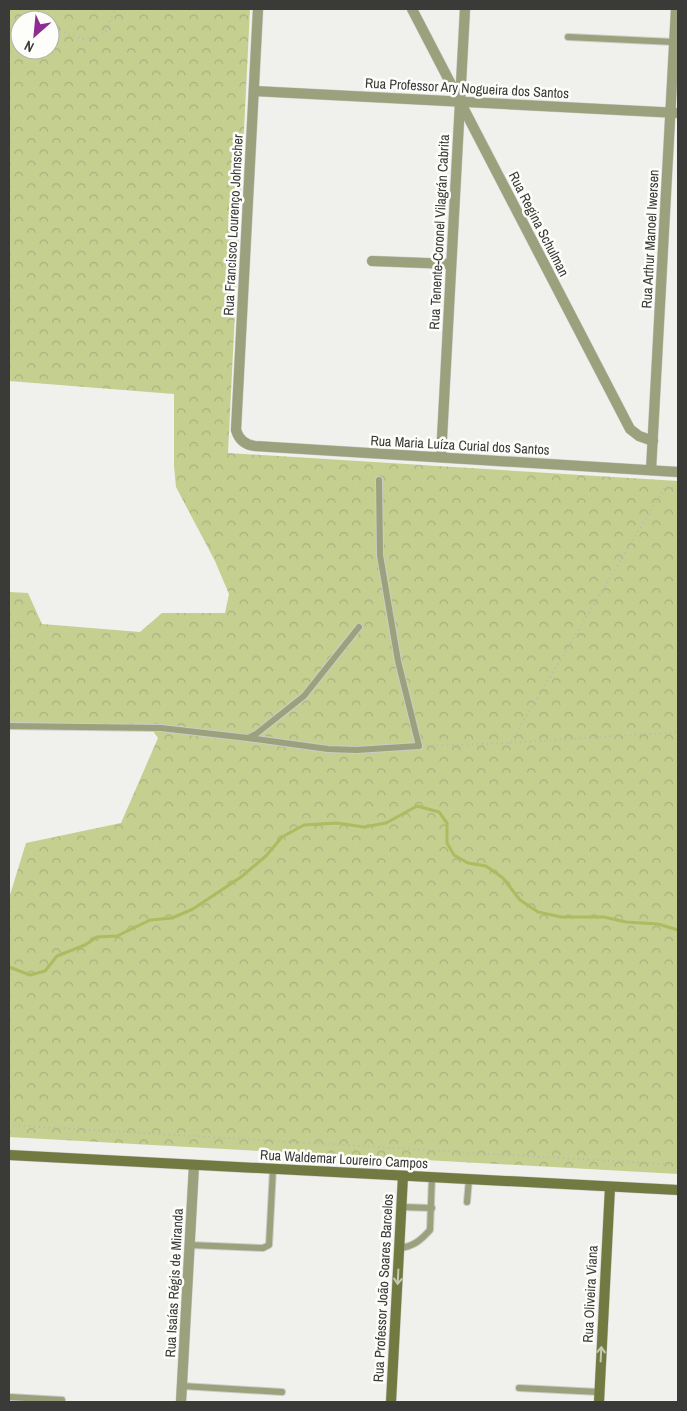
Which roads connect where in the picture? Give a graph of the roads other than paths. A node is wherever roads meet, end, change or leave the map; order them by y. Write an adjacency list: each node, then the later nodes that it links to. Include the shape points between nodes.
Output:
1 (258, 9): 7 (street, Rua Francisco Lourenço Johnscher)
2 (412, 9): 8 (street, Rua Regina Schulman)
3 (465, 9): 8 (street, Rua Tenente-Coronel Vilagrán Cabrita)
4 (676, 9): 6 (street, Rua Arthur Manoel Iwersen)
5 (568, 37): 6 (lane)
6 (674, 42): 9 (street, Rua Arthur Manoel Iwersen)
7 (254, 91): 8 (street, Rua Professor Ary Nogueira dos Santos); 12 (street, Rua Francisco Lourenço Johnscher, via 236,430)
8 (460, 100): 9 (street, Rua Professor Ary Nogueira dos Santos); 11 (street, Rua Tenente-Coronel Vilagrán Cabrita); 13 (street, Rua Regina Schulman, via 630,429)
9 (674, 113): 13 (street, Rua Arthur Manoel Iwersen)
10 (372, 261): 11 (street)
11 (451, 264): 14 (street, Rua Tenente-Coronel Vilagrán Cabrita)
12 (241, 440): 14 (street, Rua Maria Luíza Curial dos Santos, via 255,446)
13 (653, 441): 15 (street, Rua Arthur Manoel Iwersen)
14 (441, 457): 15 (street, Rua Maria Luíza Curial dos Santos)
15 (651, 470): 16 (street, Rua Maria Luíza Curial dos Santos)
16 (678, 472)
17 (378, 480): 20 (lane, via 380,555 398,660 419,746 356,750)
18 (359, 627): 20 (lane, via 304,696)
19 (9, 726): 20 (lane, via 161,728)
20 (248, 738)
21 (9, 1155): 22 (main road, Rua Waldemar Loureiro Campos)
22 (194, 1165): 23 (main road, Rua Waldemar Loureiro Campos); 32 (street, Rua Isaías Régis de Miranda)
23 (273, 1169): 24 (main road, Rua Waldemar Loureiro Campos); 32 (lane, via 267,1247)
24 (403, 1176): 25 (main road, Rua Waldemar Loureiro Campos); 30 (main road, Rua Professor João Soares Barcelos)
25 (432, 1177): 26 (main road, Rua Waldemar Loureiro Campos); 31 (lane)
26 (469, 1179): 27 (main road, Rua Waldemar Loureiro Campos); 29 (lane)
27 (610, 1187): 28 (main road, Rua Waldemar Loureiro Campos); 38 (main road, Rua Oliveira Viana, one-way to 27)
28 (678, 1190)
29 (467, 1202)
30 (401, 1207): 31 (lane); 33 (main road, Rua Professor João Soares Barcelos)
31 (434, 1211): 33 (lane, via 430,1230 410,1246)
32 (190, 1245): 34 (street, Rua Isaías Régis de Miranda)
33 (399, 1248): 41 (main road, Rua Professor João Soares Barcelos, one-way to 41)
34 (182, 1386): 36 (lane); 40 (street, Rua Isaías Régis de Miranda)
35 (519, 1388): 38 (lane)
36 (282, 1392)
37 (9, 1397): 39 (lane)
38 (599, 1397)
39 (62, 1400)
40 (181, 1402)
41 (391, 1402)

